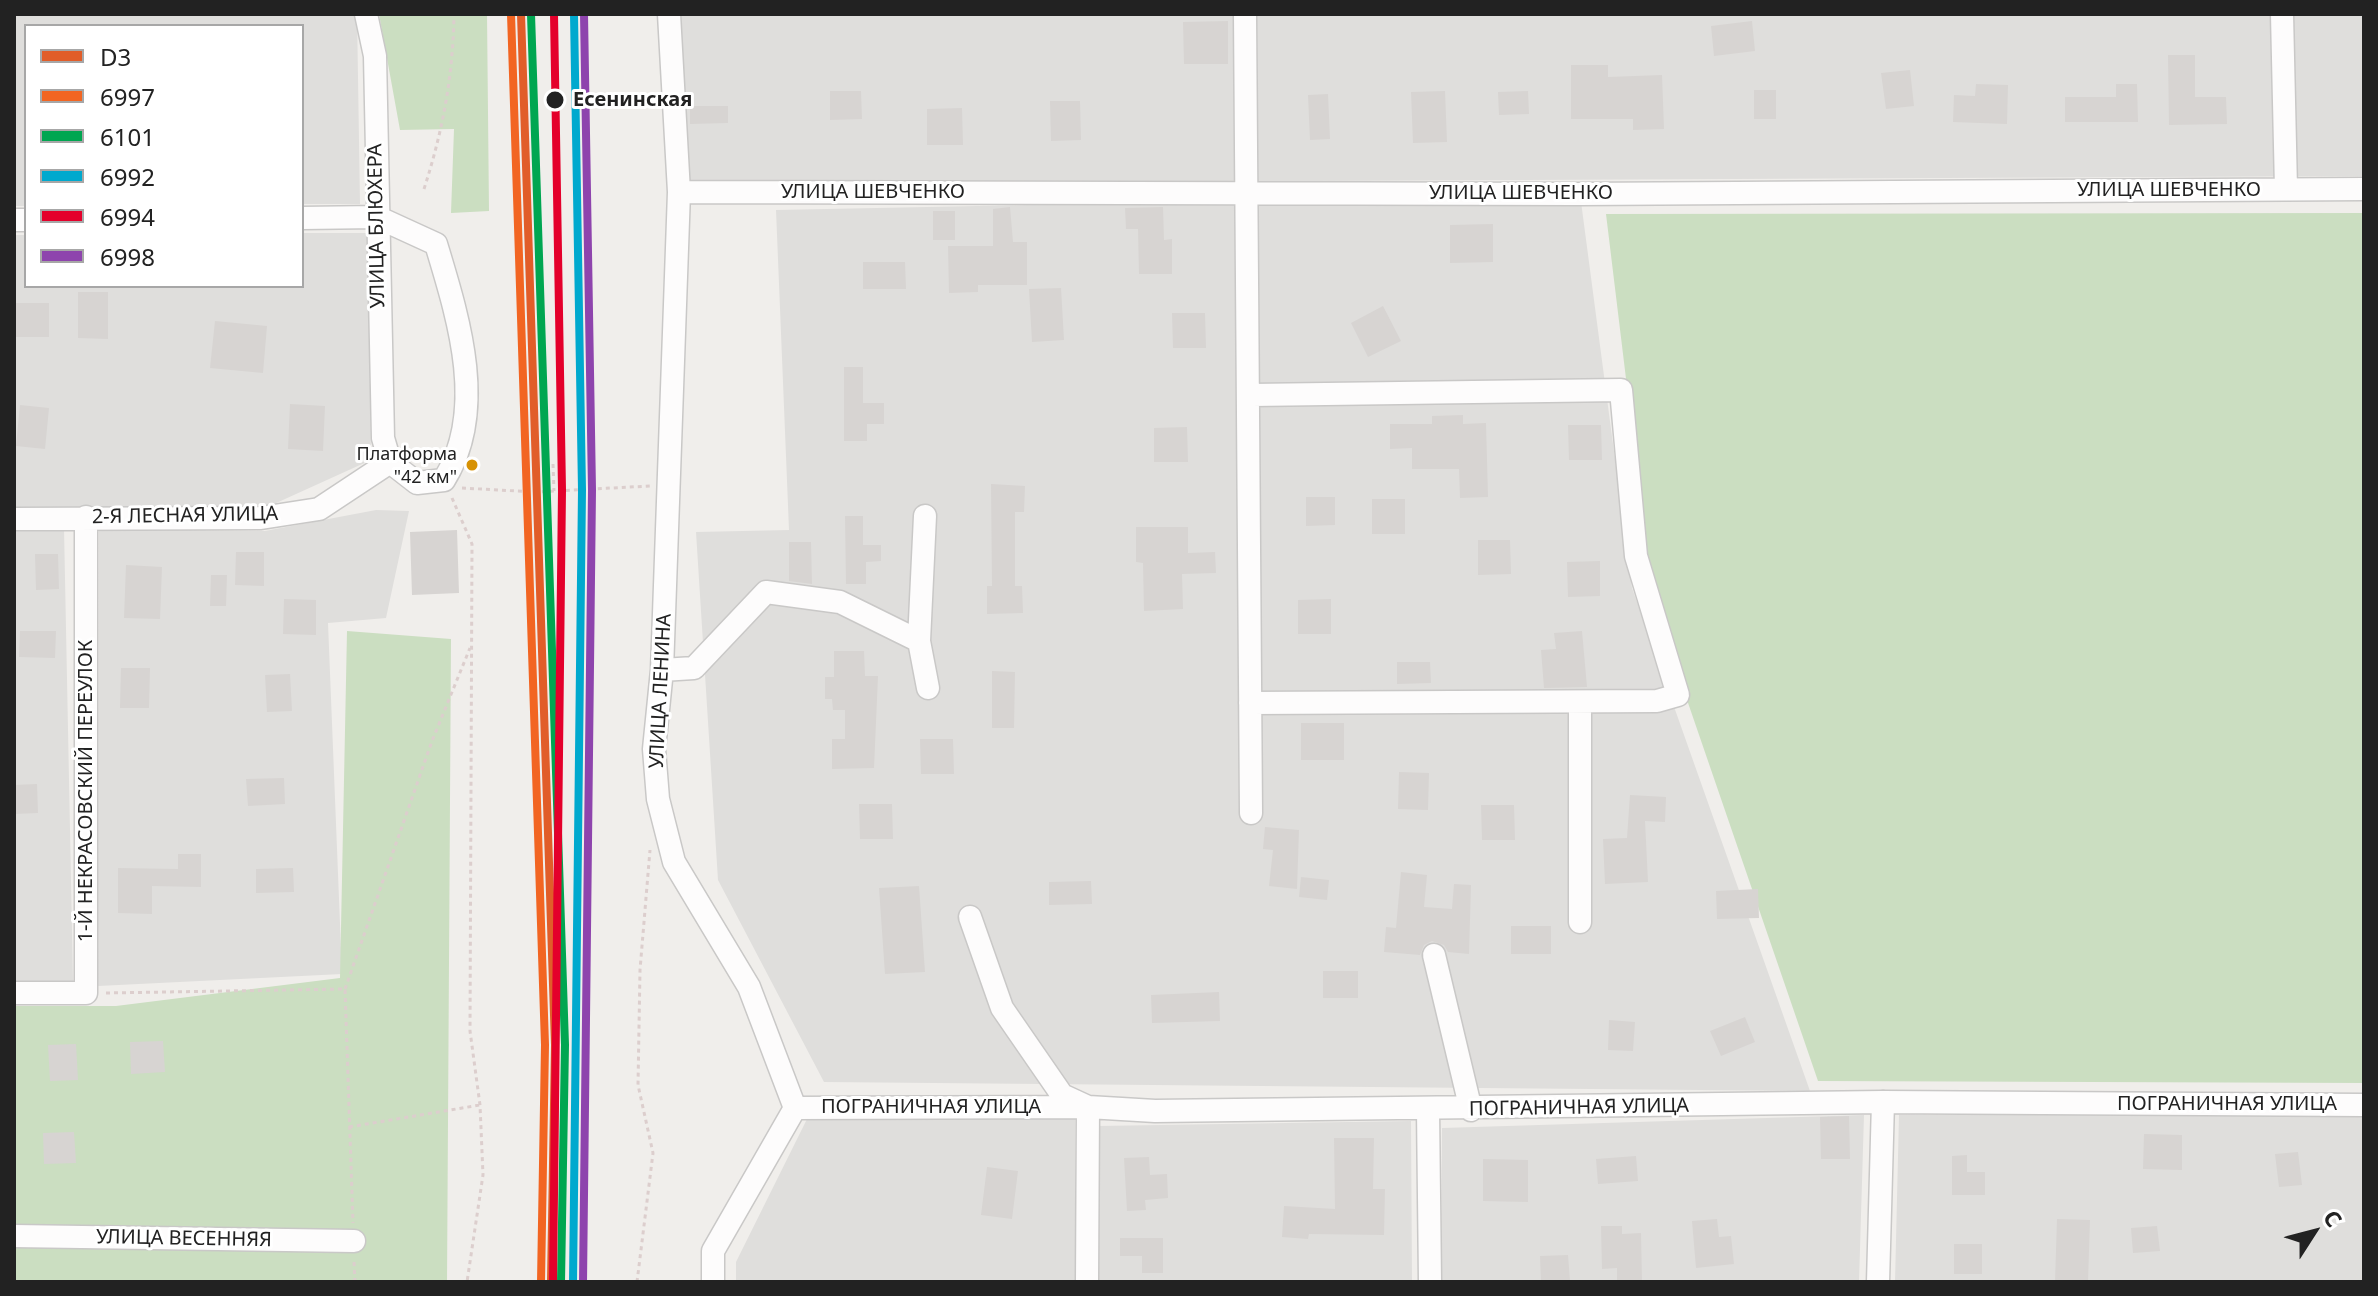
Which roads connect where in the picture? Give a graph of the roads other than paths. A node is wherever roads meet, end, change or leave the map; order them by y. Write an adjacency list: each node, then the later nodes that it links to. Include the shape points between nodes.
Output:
1 (366, 14): 9 (street, УЛИЦА БЛЮХЕРА, via 375,56)
2 (669, 14): 8 (street, УЛИЦА ЛЕНИНА)
3 (1245, 14): 7 (street)
4 (2282, 14): 5 (street)
5 (2286, 189): 6 (street, УЛИЦА ШЕВЧЕНКО); 7 (street, УЛИЦА ШЕВЧЕНКО)
6 (2364, 189)
7 (1246, 191): 8 (street, УЛИЦА ШЕВЧЕНКО); 20 (street)
8 (679, 192): 17 (street, УЛИЦА ЛЕНИНА)
9 (377, 217): 10 (street); 12 (street, УЛИЦА БЛЮХЕРА, via 383,438); 12 (street, via 436,244 460,325 466,402 458,457 444,480 417,483)
10 (304, 218)
11 (1252, 395): 19 (street, via 1621,390 1636,556 1678,695 1657,701)
12 (390, 462): 14 (street, 2-Я ЛЕСНАЯ УЛИЦА, via 319,509 261,518)
13 (925, 516): 16 (street)
14 (86, 517): 15 (street, 2-Я ЛЕСНАЯ УЛИЦА); 25 (street, 1-Й НЕКРАСОВСКИЙ ПЕРЕУЛОК, via 86,993)
15 (14, 519)
16 (919, 641): 17 (street, via 840,602 766,592 694,668); 18 (street)
17 (662, 670): 29 (street, УЛИЦА ЛЕНИНА, via 654,749 658,799 674,862 749,987)
18 (928, 688)
19 (1580, 702): 20 (street); 23 (street)
20 (1250, 703): 21 (street)
21 (1251, 813)
22 (970, 917): 28 (street, via 1002,1008 1062,1095)
23 (1580, 922)
24 (1434, 955): 31 (street)
25 (14, 993)
26 (1883, 1102): 27 (street, ПОГРАНИЧНАЯ УЛИЦА); 31 (street, ПОГРАНИЧНАЯ УЛИЦА); 37 (street)
27 (2364, 1105)
28 (1088, 1107): 29 (street, ПОГРАНИЧНАЯ УЛИЦА); 30 (street, ПОГРАНИЧНАЯ УЛИЦА); 35 (street)
29 (795, 1108): 34 (street, via 713,1251)
30 (1428, 1110): 31 (street, ПОГРАНИЧНАЯ УЛИЦА); 36 (street)
31 (1471, 1110)
32 (14, 1236): 33 (street, УЛИЦА ВЕСЕННЯЯ)
33 (354, 1241)
34 (713, 1282)
35 (1087, 1282)
36 (1430, 1282)
37 (1878, 1282)

